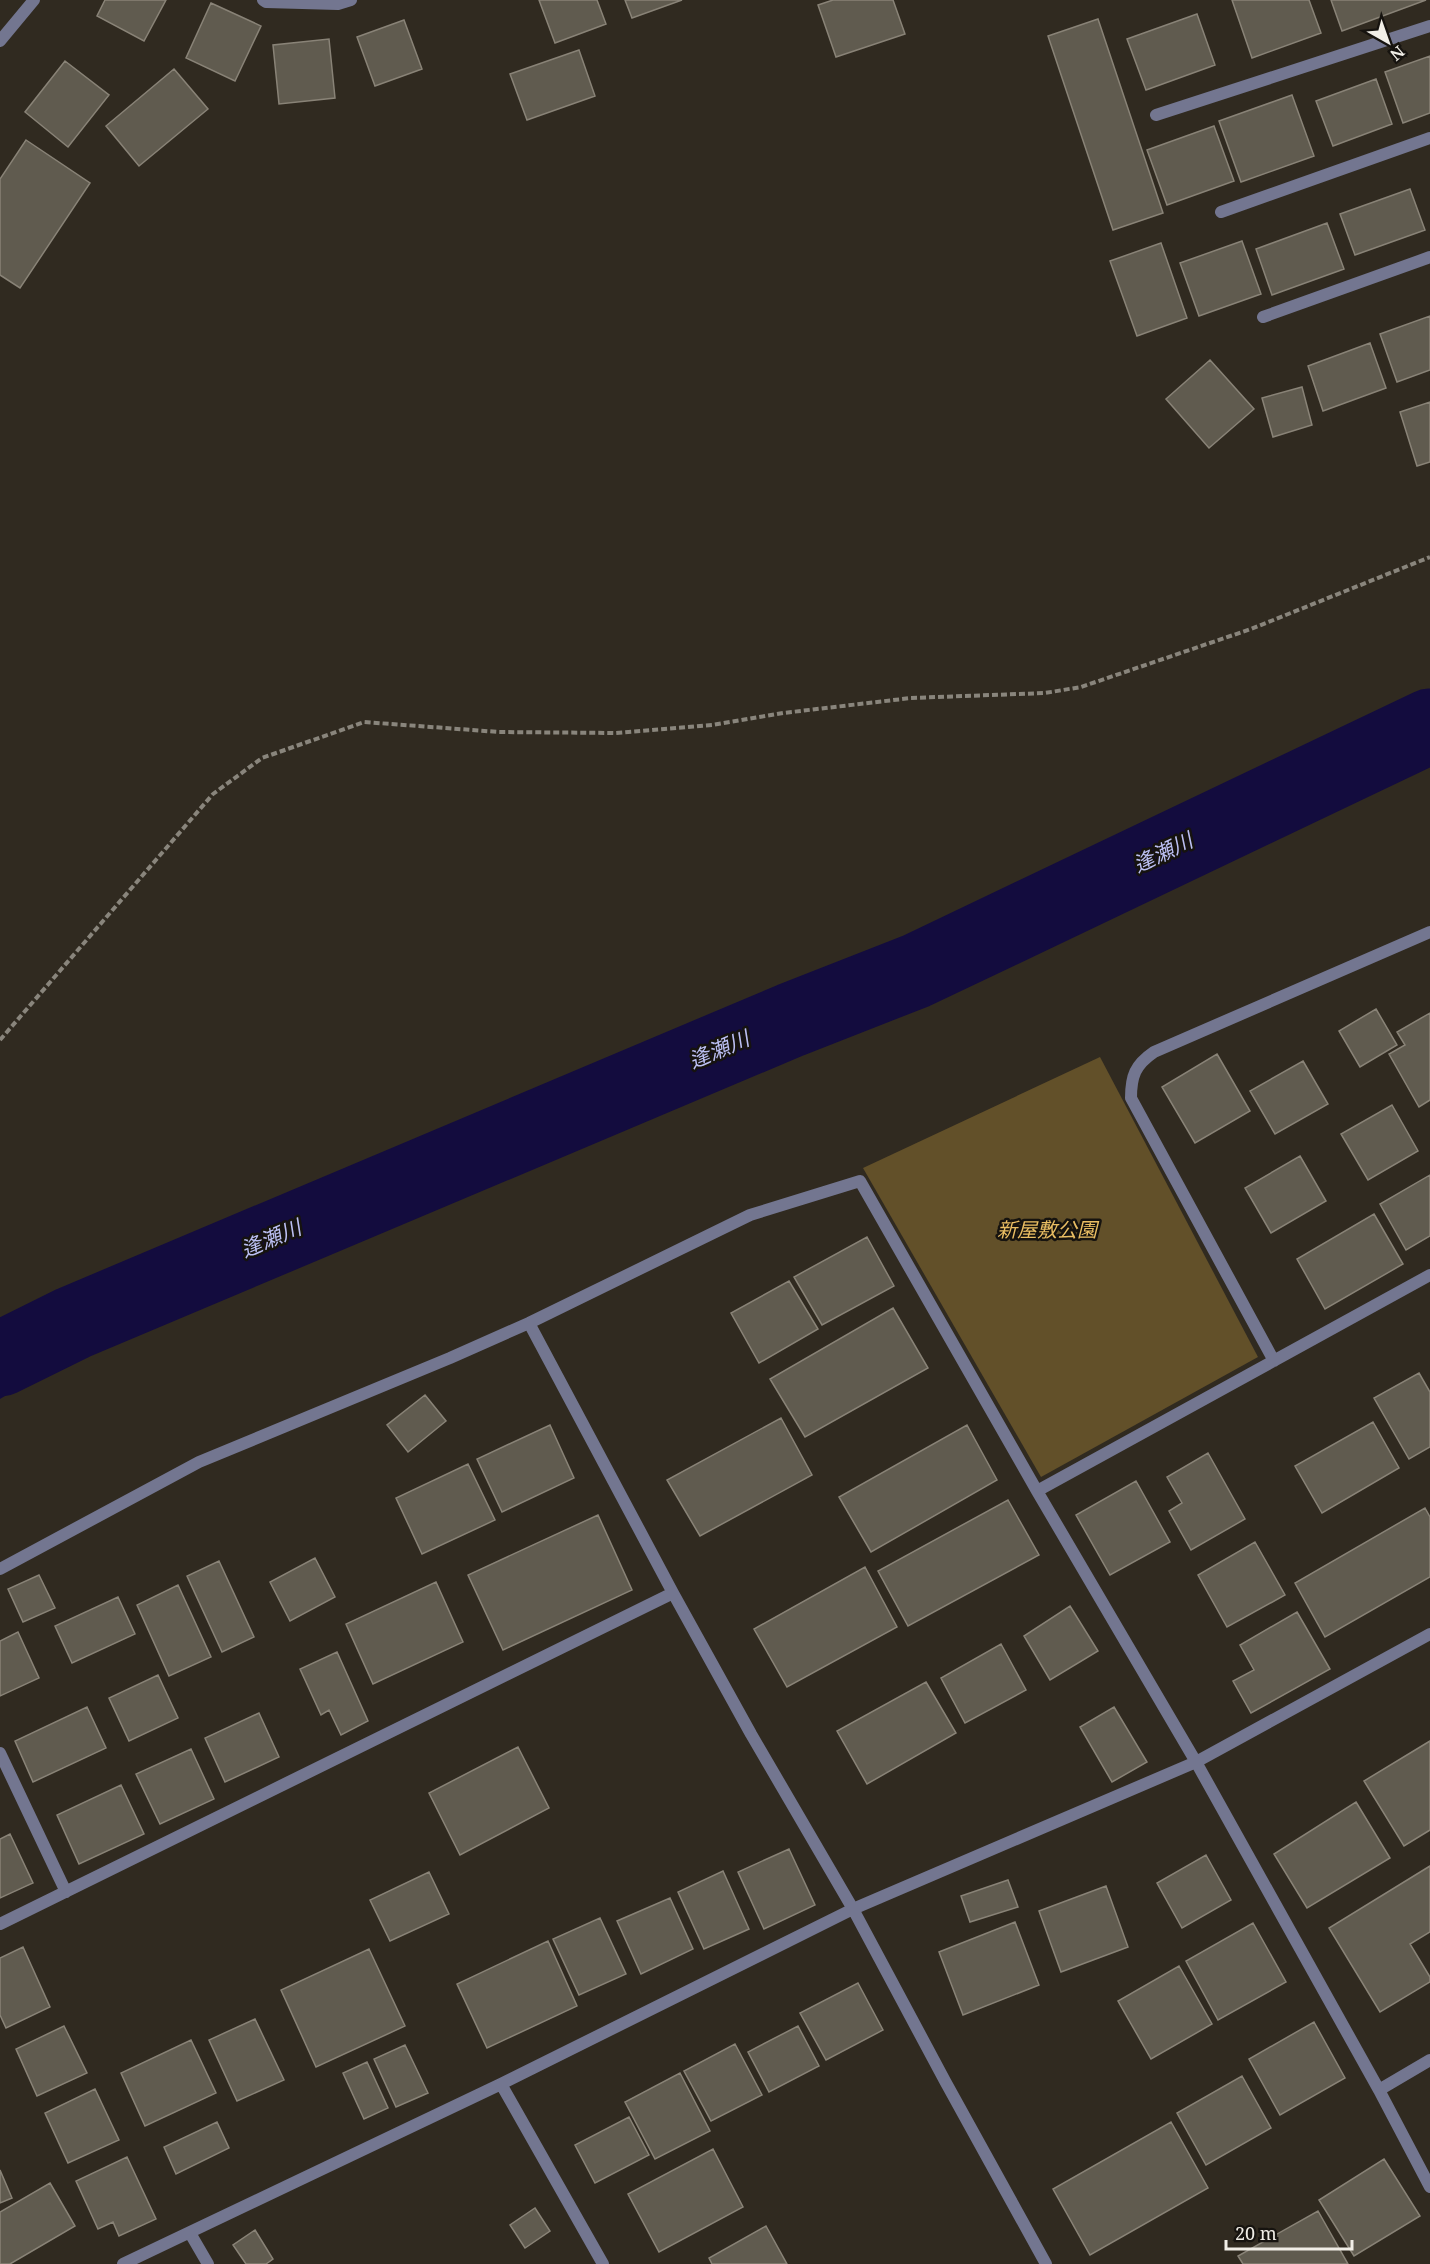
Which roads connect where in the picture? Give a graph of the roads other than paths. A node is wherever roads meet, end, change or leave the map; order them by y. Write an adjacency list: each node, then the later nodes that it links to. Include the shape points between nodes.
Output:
1 (34, 0): 5 (street)
2 (263, 0): 3 (street, via 338,4)
3 (351, 0)
4 (1430, 26): 6 (street)
5 (0, 41)
6 (1156, 115)
7 (1430, 138): 8 (street)
8 (1221, 213)
9 (1430, 257): 10 (street)
10 (1263, 317)
11 (1430, 932): 14 (street, via 1154,1052 1143,1060 1131,1080 1131,1098)
12 (1430, 1275): 14 (street)
13 (529, 1323): 15 (street, via 750,1215 860,1181); 16 (street, via 199,1462); 17 (street)
14 (1274, 1361): 15 (street)
15 (1037, 1491): 20 (street)
16 (0, 1569)
17 (673, 1593): 21 (street); 22 (street)
18 (1430, 1634): 20 (street)
19 (0, 1753): 21 (street)
20 (1196, 1762): 22 (street); 26 (street)
21 (66, 1892): 23 (street)
22 (852, 1909): 25 (street); 32 (street)
23 (0, 1924)
24 (1430, 2060): 26 (street)
25 (501, 2084): 28 (street); 31 (street)
26 (1379, 2090): 27 (street)
27 (1430, 2187)
28 (190, 2233): 29 (street); 30 (street)
29 (123, 2264)
30 (208, 2264)
31 (603, 2264)
32 (1046, 2264)

